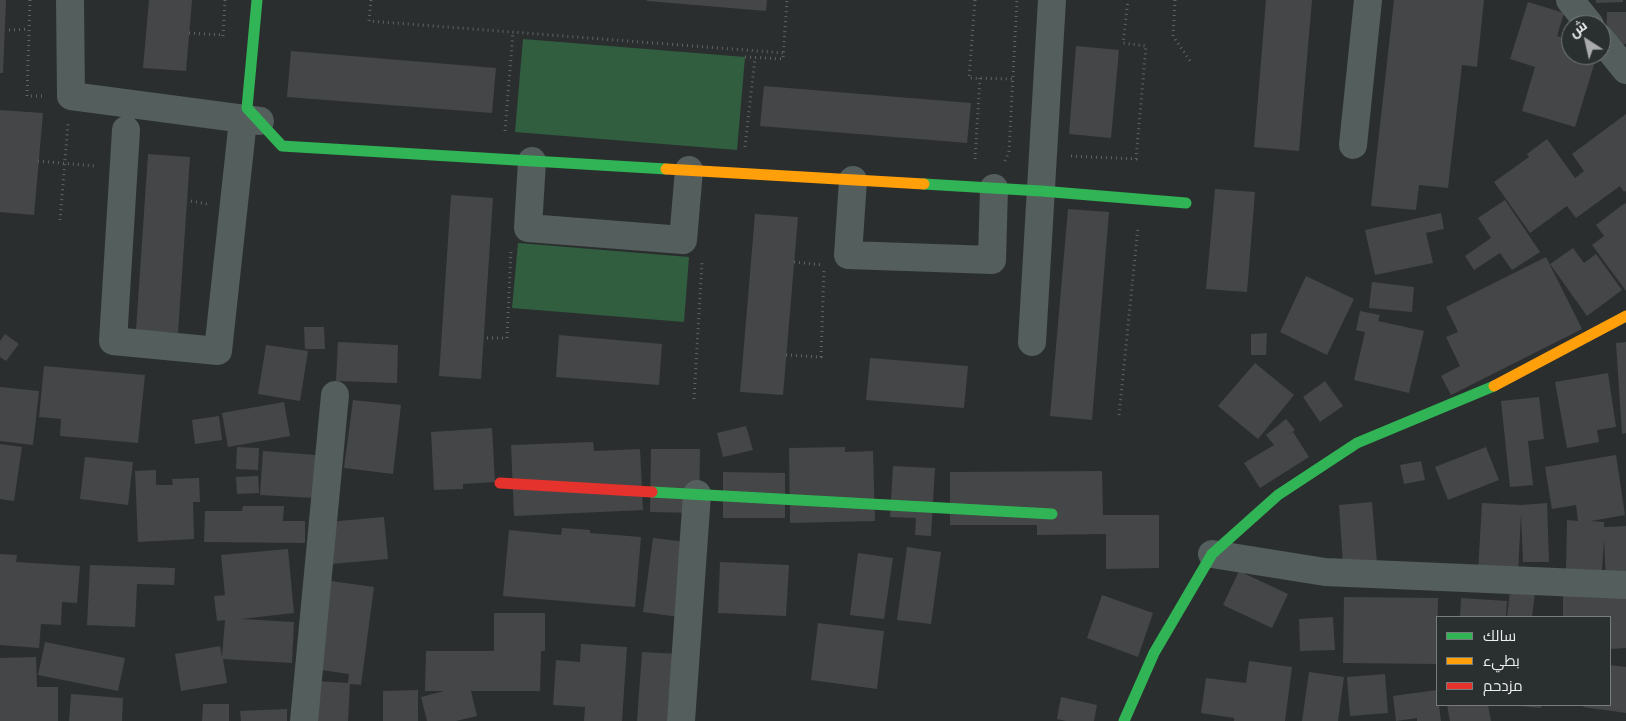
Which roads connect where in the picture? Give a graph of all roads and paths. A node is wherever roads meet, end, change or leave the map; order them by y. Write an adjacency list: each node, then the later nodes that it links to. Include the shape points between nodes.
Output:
1 (70, 0): 26 (street)
2 (258, 0): 27 (street, via 247,108)
3 (371, 0): 15 (path, via 369,22)
4 (787, 0): 19 (path)
5 (975, 0): 24 (path, via 969,78)
6 (1017, 0): 25 (path)
7 (1052, 0): 33 (street)
8 (1128, 0): 33 (path, via 1123,42 1146,46 1136,159)
9 (1175, 0): 22 (path, via 1173,36)
10 (1368, 0): 30 (street)
11 (1570, 0): 12 (street)
12 (1582, 15)
13 (29, 29): 14 (path)
14 (9, 30)
15 (513, 32): 19 (path); 29 (path)
16 (189, 33): 17 (path)
17 (223, 35)
18 (1611, 51): 23 (street)
19 (784, 53): 21 (path, via 784,59)
20 (745, 57): 21 (path)
21 (755, 58): 32 (path)
22 (1190, 61)
23 (1626, 70)
24 (980, 78): 25 (path); 37 (path)
25 (1013, 79): 31 (path)
26 (71, 96): 27 (street); 36 (path)
27 (251, 120): 34 (street, via 282,146); 38 (street, via 218,351 113,341)
28 (126, 130): 38 (street)
29 (505, 136)
30 (1353, 145)
31 (1009, 152): 33 (path); 40 (path)
32 (744, 153)
33 (1043, 154): 42 (street)
34 (532, 160): 39 (street); 39 (street, via 528,228 683,240)
35 (38, 161): 36 (path)
36 (65, 163): 38 (path); 47 (path)
37 (974, 167)
38 (123, 169)
39 (689, 170): 41 (street)
40 (998, 178): 41 (street); 41 (street, via 992,260 848,255); 42 (street)
41 (852, 180)
42 (1041, 191): 43 (street); 53 (street)
43 (1140, 199): 45 (street); 57 (path)
44 (191, 201): 46 (path)
45 (1186, 202)
46 (212, 205)
47 (60, 220)
48 (511, 249): 52 (path, via 507,338)
49 (702, 253): 56 (path)
50 (825, 256): 54 (path, via 821,358)
51 (1626, 316): 61 (street, via 1506,381 1357,443 1278,495)
52 (487, 338)
53 (1032, 342)
54 (786, 355)
55 (335, 395): 63 (street)
56 (694, 399)
57 (1119, 415)
58 (500, 483): 59 (street)
59 (697, 494): 60 (street); 64 (street)
60 (1052, 514)
61 (1212, 554): 62 (street, via 1324,572); 65 (street, via 1154,652)
62 (1626, 585)
63 (304, 721)
64 (681, 721)
65 (1124, 721)

